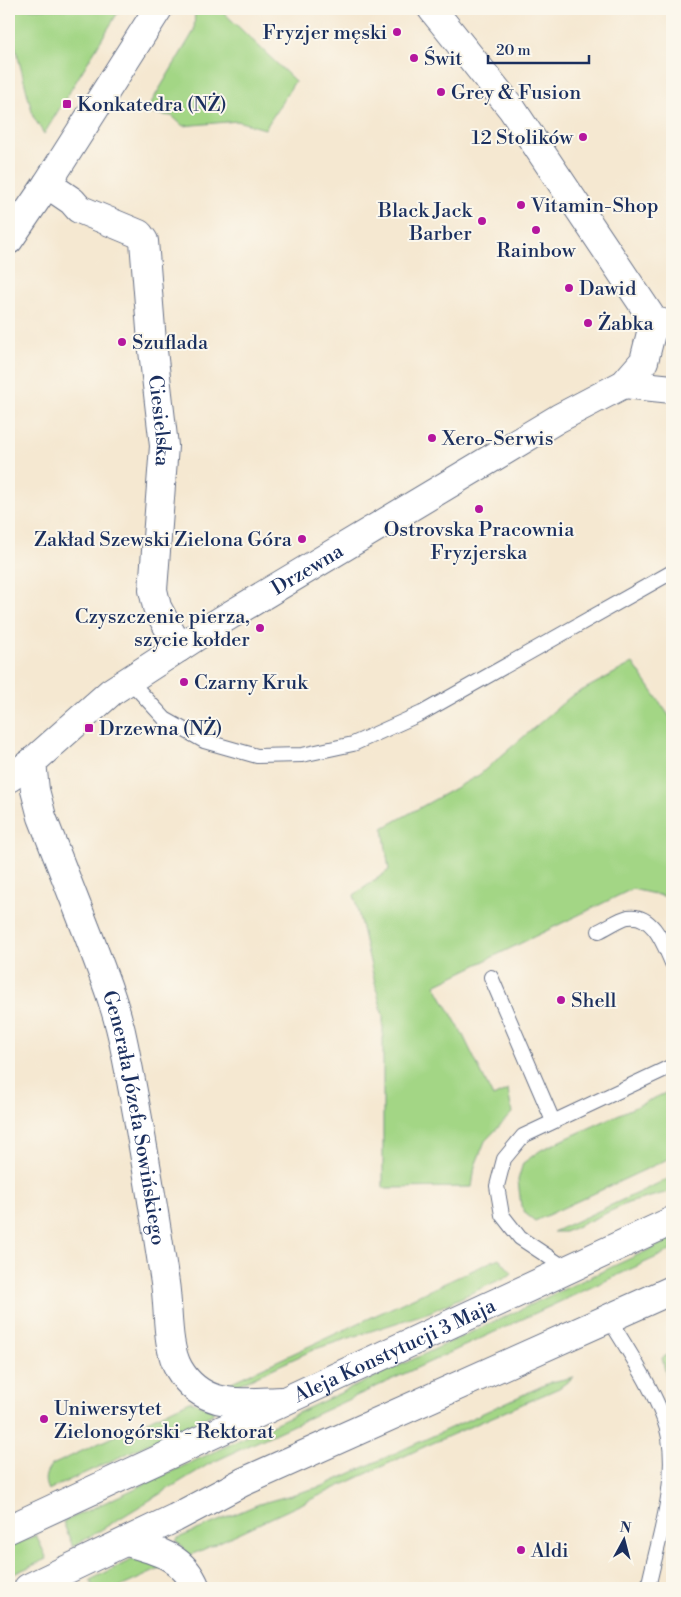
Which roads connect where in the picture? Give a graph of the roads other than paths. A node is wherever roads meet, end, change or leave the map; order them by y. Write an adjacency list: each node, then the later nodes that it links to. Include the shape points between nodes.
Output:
1 (158, 9): 3 (street)
2 (432, 9): 5 (street, via 512,109)
3 (47, 184): 4 (street); 9 (street, Ciesielska, via 72,201 79,210 139,234 144,241 164,446 153,590 157,607)
4 (9, 240)
5 (663, 323): 6 (street, Drzewna, via 644,361)
6 (624, 384): 7 (street); 9 (street, Drzewna, via 559,418)
7 (672, 389)
8 (672, 572): 10 (lane, via 422,712 353,744 302,755 258,756 204,741 165,719)
9 (180, 648): 10 (street, Drzewna)
10 (129, 680): 11 (street, Drzewna)
11 (32, 762): 12 (street, Drzewna); 22 (street, Generała Józefa Sowińskiego, via 42,817 104,978 123,1042 143,1145 172,1347 178,1368 193,1388 212,1399)
12 (9, 778)
13 (599, 931): 14 (lane, via 628,918 640,918 654,927)
14 (672, 962)
15 (491, 977): 17 (lane)
16 (672, 1066): 17 (lane)
17 (553, 1122): 19 (lane, via 523,1136 504,1159 497,1186 502,1215 520,1238)
18 (672, 1221): 19 (street, Aleja Konstytucji 3 Maja)
19 (566, 1269): 22 (street, Aleja Konstytucji 3 Maja)
20 (672, 1290): 21 (street)
21 (609, 1319): 24 (street, via 243,1482); 27 (lane, via 655,1398 669,1437 670,1480)
22 (283, 1401): 23 (street, Aleja Konstytucji 3 Maja)
23 (9, 1529)
24 (127, 1542): 25 (street); 26 (street, via 162,1552 186,1567)
25 (28, 1588)
26 (196, 1588)
27 (648, 1588)

